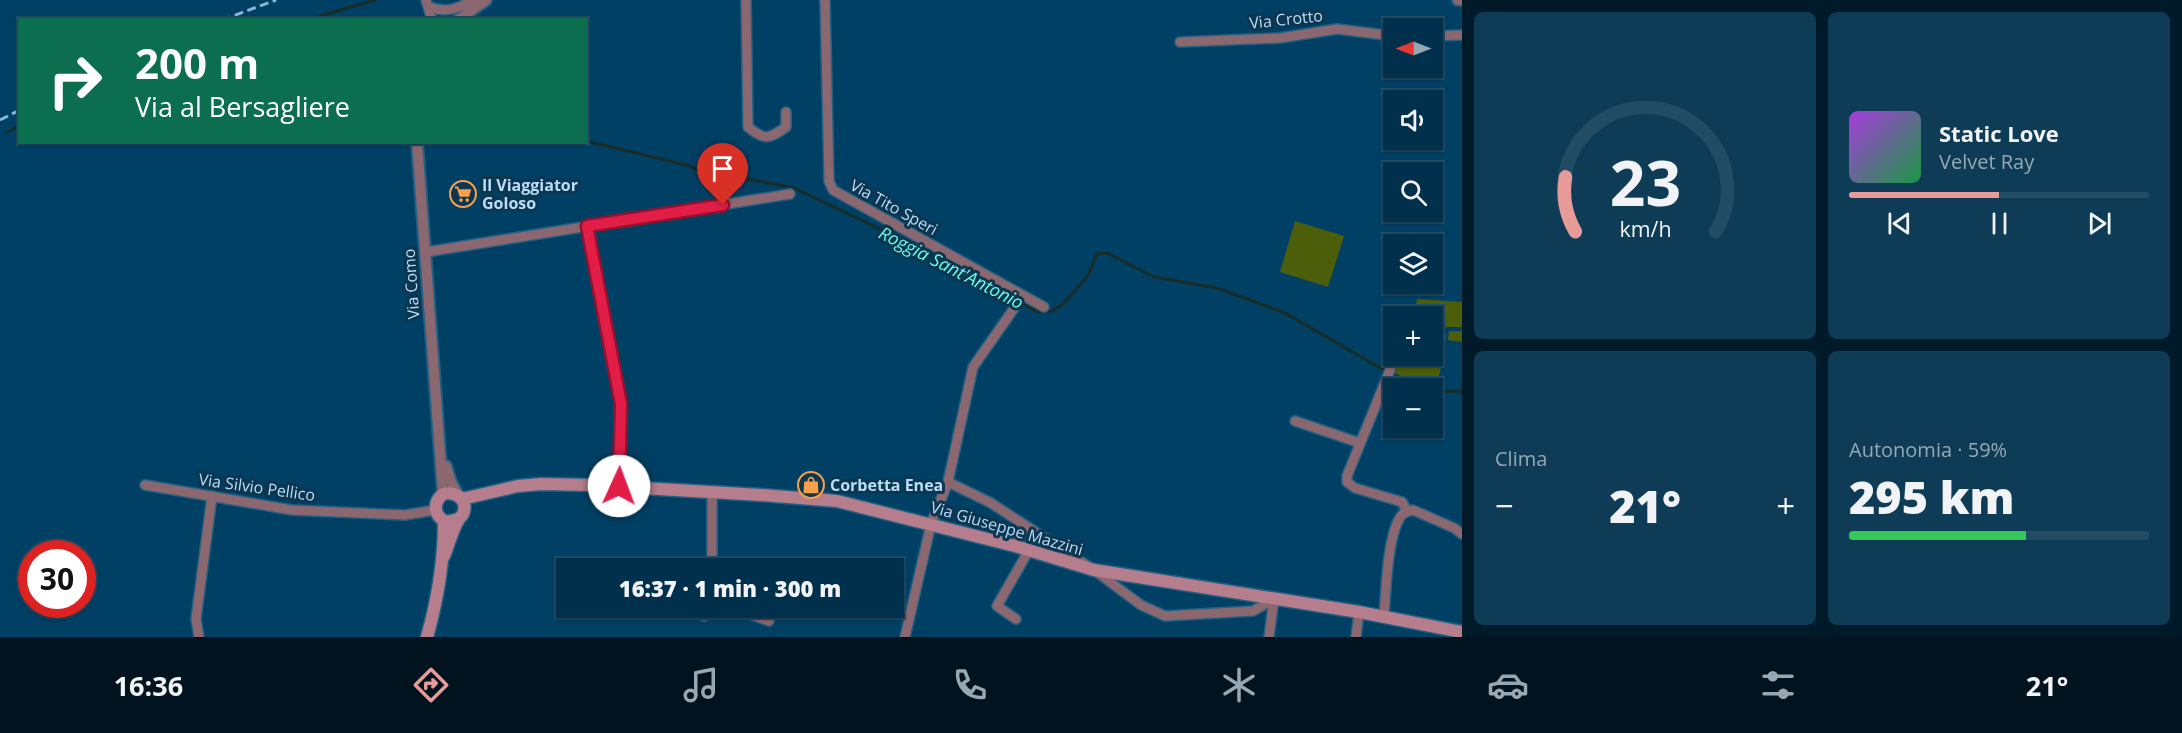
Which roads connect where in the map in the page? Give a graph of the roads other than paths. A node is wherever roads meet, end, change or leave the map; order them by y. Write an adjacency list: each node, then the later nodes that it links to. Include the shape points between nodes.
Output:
1 (473, 0): 5 (street, via 449,10)
2 (486, 0): 7 (street)
3 (746, 0): 12 (street, via 748,127 760,137 772,137 786,127)
4 (825, 0): 18 (street, Via Tito Speri, via 829,181 833,190)
5 (428, 4): 6 (street)
6 (439, 18)
7 (461, 18)
8 (1383, 35): 11 (street, Via Crotto, via 1337,29 1280,38)
9 (1462, 35): 10 (street)
10 (1443, 36)
11 (1180, 42)
12 (786, 112)
13 (417, 144): 16 (street, Via Como)
14 (790, 194): 15 (street)
15 (587, 226): 16 (street); 25 (street, via 621,404)
16 (426, 252): 21 (street, Via Como)
17 (1015, 307): 23 (street, via 973,368)
18 (1044, 307)
19 (1389, 366): 22 (street)
20 (1295, 421): 22 (street)
21 (438, 423): 28 (street, Via Como); 30 (street, Via Como, via 447,473)
22 (1360, 443): 32 (street, via 1347,482 1402,502)
23 (948, 482): 35 (street); 36 (street)
24 (146, 485): 29 (street, Via Silvio Pellico)
25 (619, 486): 26 (main road, Via Giuseppe Mazzini, via 542,484); 27 (main road, Via Giuseppe Mazzini)
26 (506, 489): 30 (main road, Via Giuseppe Mazzini); 33 (main road, Via Giuseppe Mazzini)
27 (712, 492): 35 (main road, Via Giuseppe Mazzini, via 837,501); 41 (street)
28 (443, 494): 30 (main road); 31 (main road)
29 (212, 496): 31 (street, Via Silvio Pellico, via 292,510 405,515); 50 (street, via 196,619)
30 (460, 497): 33 (main road)
31 (435, 510): 34 (main road)
32 (1407, 511): 37 (street, via 1429,516); 45 (street, via 1401,516 1390,545)
33 (461, 516): 34 (main road); 40 (main road)
34 (444, 521): 40 (main road)
35 (931, 524): 38 (main road, Via Giuseppe Mazzini); 52 (street)
36 (1025, 526): 38 (street); 42 (street)
37 (1462, 534)
38 (1015, 546): 39 (main road, Via Giuseppe Mazzini)
39 (1029, 550): 42 (main road, Via Giuseppe Mazzini); 47 (street, via 997,606)
40 (444, 556): 51 (main road)
41 (712, 558)
42 (1094, 570): 43 (main road, Via Giuseppe Mazzini); 43 (street, via 1141,605 1165,616 1253,611)
43 (1274, 599): 44 (main road, Via Giuseppe Mazzini); 53 (street)
44 (1359, 612): 45 (main road, Via Giuseppe Mazzini); 54 (street)
45 (1384, 617): 49 (main road, Via Giuseppe Mazzini)
46 (761, 618): 48 (street)
47 (1016, 619)
48 (769, 621)
49 (1462, 632)
50 (199, 637)
51 (427, 637)
52 (905, 637)
53 (1269, 637)
54 (1356, 637)

